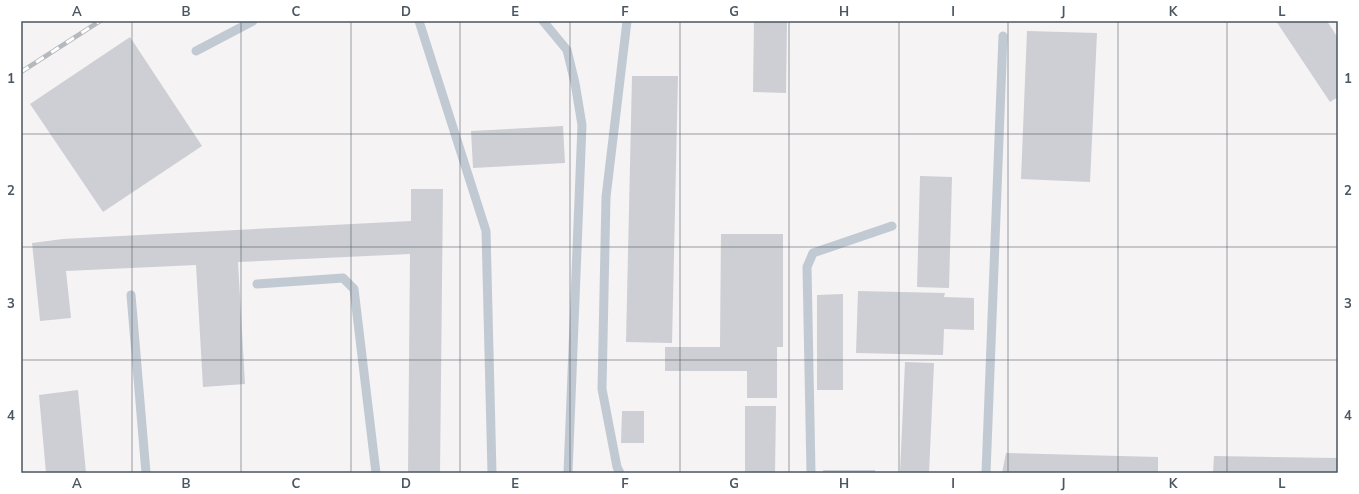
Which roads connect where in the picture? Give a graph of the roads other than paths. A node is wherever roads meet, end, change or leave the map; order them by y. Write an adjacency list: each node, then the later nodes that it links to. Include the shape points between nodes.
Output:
1 (253, 21): 6 (lane)
2 (419, 21): 12 (lane, via 486,231)
3 (543, 21): 13 (lane, via 567,50 576,83 582,125)
4 (627, 21): 14 (lane, via 606,197 602,381)
5 (1003, 36): 16 (lane)
6 (196, 51)
7 (892, 226): 15 (lane, via 813,253 807,267)
8 (256, 284): 11 (lane, via 343,278 354,289)
9 (131, 295): 10 (lane)
10 (146, 473)
11 (376, 473)
12 (492, 473)
13 (568, 473)
14 (620, 473)
15 (811, 473)
16 (986, 473)

